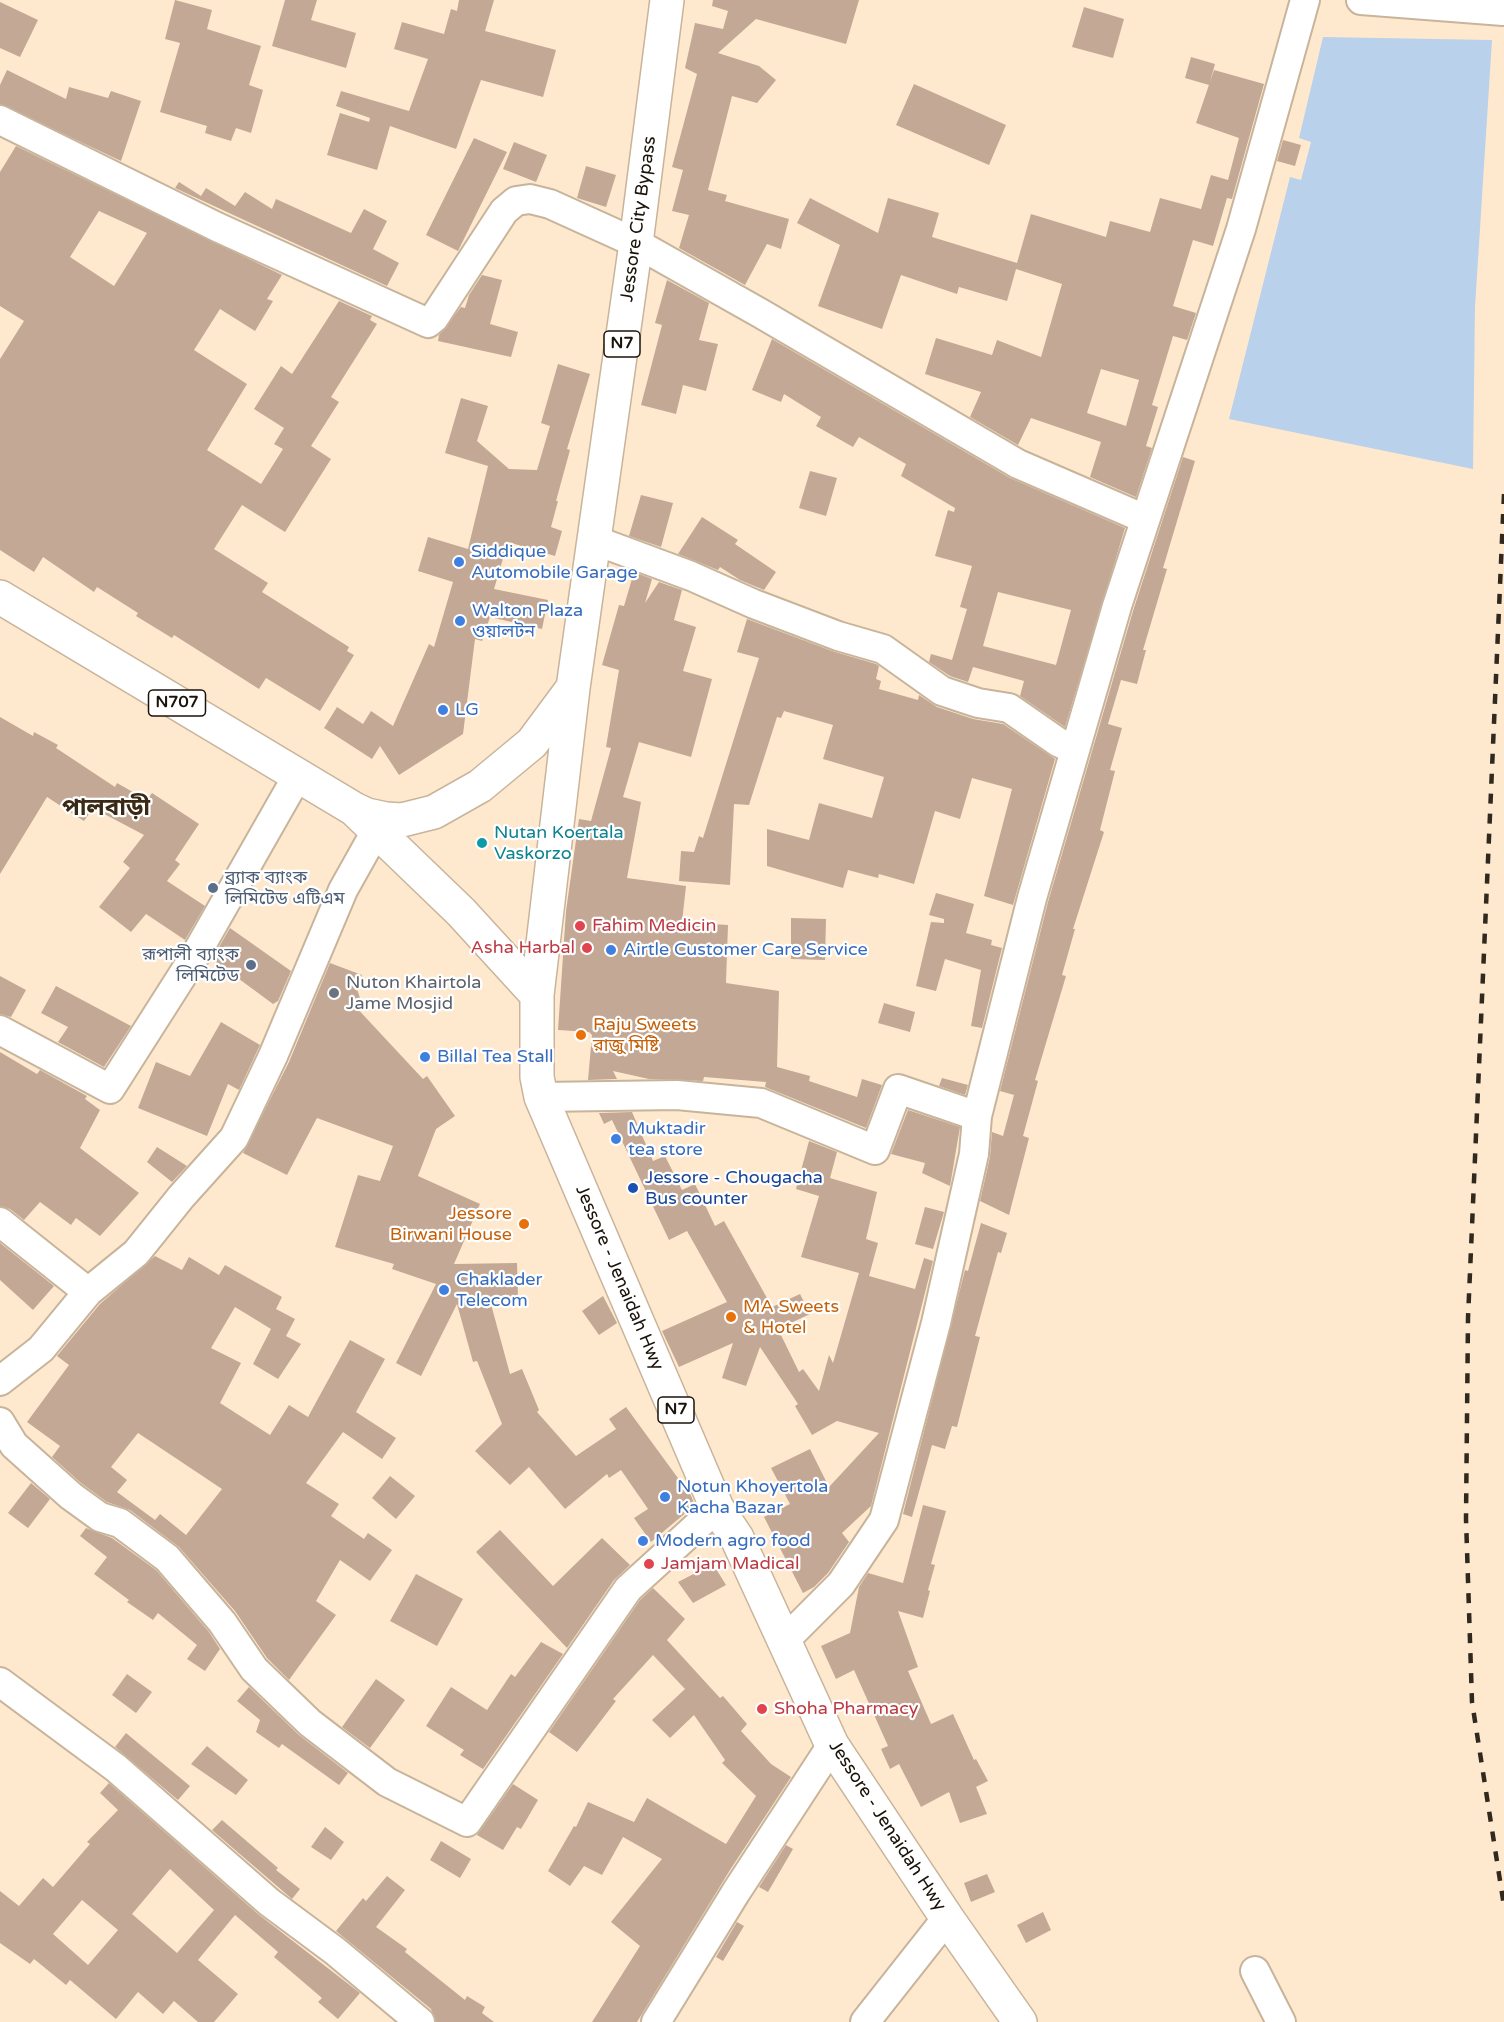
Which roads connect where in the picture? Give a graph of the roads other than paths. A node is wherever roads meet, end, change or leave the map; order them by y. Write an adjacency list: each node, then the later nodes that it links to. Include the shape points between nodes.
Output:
1 (667, 0): 6 (highway, Jessore City Bypass / N7)
2 (1305, 0): 7 (street, via 1241,229)
3 (1361, 0): 4 (street)
4 (1503, 11)
5 (0, 120): 6 (street, via 217,227 428,323 504,211 516,201 530,199 550,204)
6 (636, 243): 7 (street, via 1018,464); 8 (highway, Jessore City Bypass / N7)
7 (1145, 519): 11 (street)
8 (594, 540): 10 (highway, Jessore City Bypass / N7); 11 (street, via 828,632 883,649 942,691 1009,708)
9 (0, 597): 12 (highway, N707)
10 (573, 688): 13 (highway, N7, via 532,743 480,786 434,812 402,820 367,815); 14 (highway, N7)
11 (1075, 750): 17 (street, via 1032,898)
12 (298, 775): 13 (highway, N707); 15 (street, via 196,954 110,1089)
13 (365, 820): 14 (highway, via 461,912); 19 (street, via 343,890 234,1138 136,1253)
14 (537, 995): 16 (highway, Jessore - Jenaidah Hwy / N7, via 537,1077)
15 (0, 1030)
16 (541, 1097): 17 (street, via 677,1095 761,1103 875,1150 897,1089); 22 (highway, Jessore - Jenaidah Hwy / N7)
17 (977, 1116): 23 (street, via 974,1154 936,1323 884,1520 841,1584)
18 (0, 1221): 19 (street)
19 (88, 1292): 20 (street, via 41,1349)
20 (0, 1381)
21 (0, 1422): 22 (street, via 14,1445 71,1496 100,1517 120,1523 167,1558 222,1622 254,1669 310,1723 387,1782 467,1822 628,1589)
22 (717, 1508): 23 (highway, Jessore - Jenaidah Hwy / N7, via 737,1538)
23 (784, 1641): 25 (highway, Jessore - Jenaidah Hwy / N7)
24 (0, 1682): 28 (street, via 116,1768 269,1902)
25 (832, 1744): 26 (highway, Jessore - Jenaidah Hwy / N7); 29 (street)
26 (947, 1918): 30 (street); 31 (highway, Jessore - Jenaidah Hwy / N7)
27 (1255, 1971): 32 (street)
28 (420, 2022)
29 (656, 2022)
30 (865, 2022)
31 (1020, 2022)
32 (1281, 2022)

